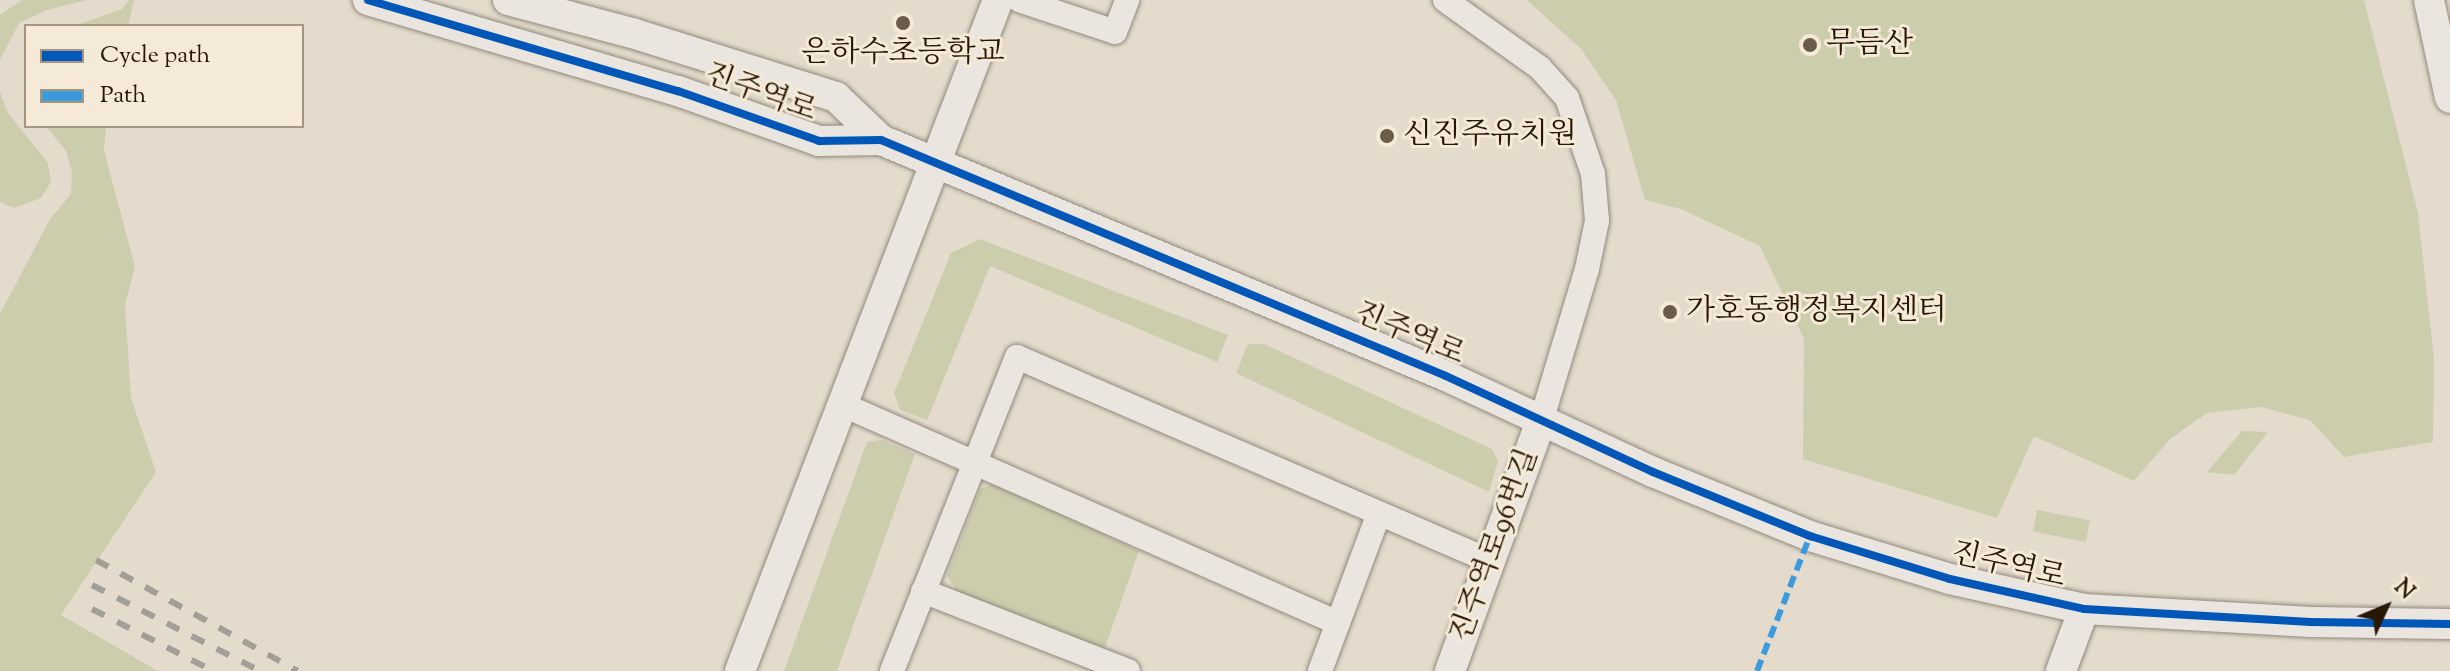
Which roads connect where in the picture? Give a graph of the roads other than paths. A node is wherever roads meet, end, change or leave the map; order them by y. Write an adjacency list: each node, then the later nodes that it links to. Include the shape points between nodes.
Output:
1 (368, 0): 9 (street, 진주역로, via 678,91 819,141)
2 (508, 0): 9 (street, 진주역로, via 836,97)
3 (998, 0): 10 (street)
4 (1019, 0): 5 (street, via 1115,32)
5 (1127, 0)
6 (1445, 0): 12 (street, via 1540,68 1567,98 1593,174 1597,221 1587,269)
7 (2429, 0): 8 (street)
8 (2450, 98)
9 (881, 140): 10 (street, 진주역로)
10 (934, 159): 11 (street); 12 (street, 진주역로)
11 (841, 404): 13 (street); 20 (street)
12 (1541, 421): 15 (street, 진주역로96번길); 17 (street, 진주역로, via 1810,536 1950,579)
13 (974, 463): 14 (street, via 1017,357); 16 (street); 18 (street)
14 (1378, 516): 15 (street); 18 (street)
15 (1490, 561): 24 (street, 진주역로96번길)
16 (923, 591): 21 (street); 22 (street)
17 (2084, 609): 19 (street, 진주역로); 25 (street)
18 (1338, 623): 23 (street)
19 (2450, 624)
20 (740, 671)
21 (892, 671)
22 (1128, 671)
23 (1320, 671)
24 (1450, 671)
25 (2061, 671)

